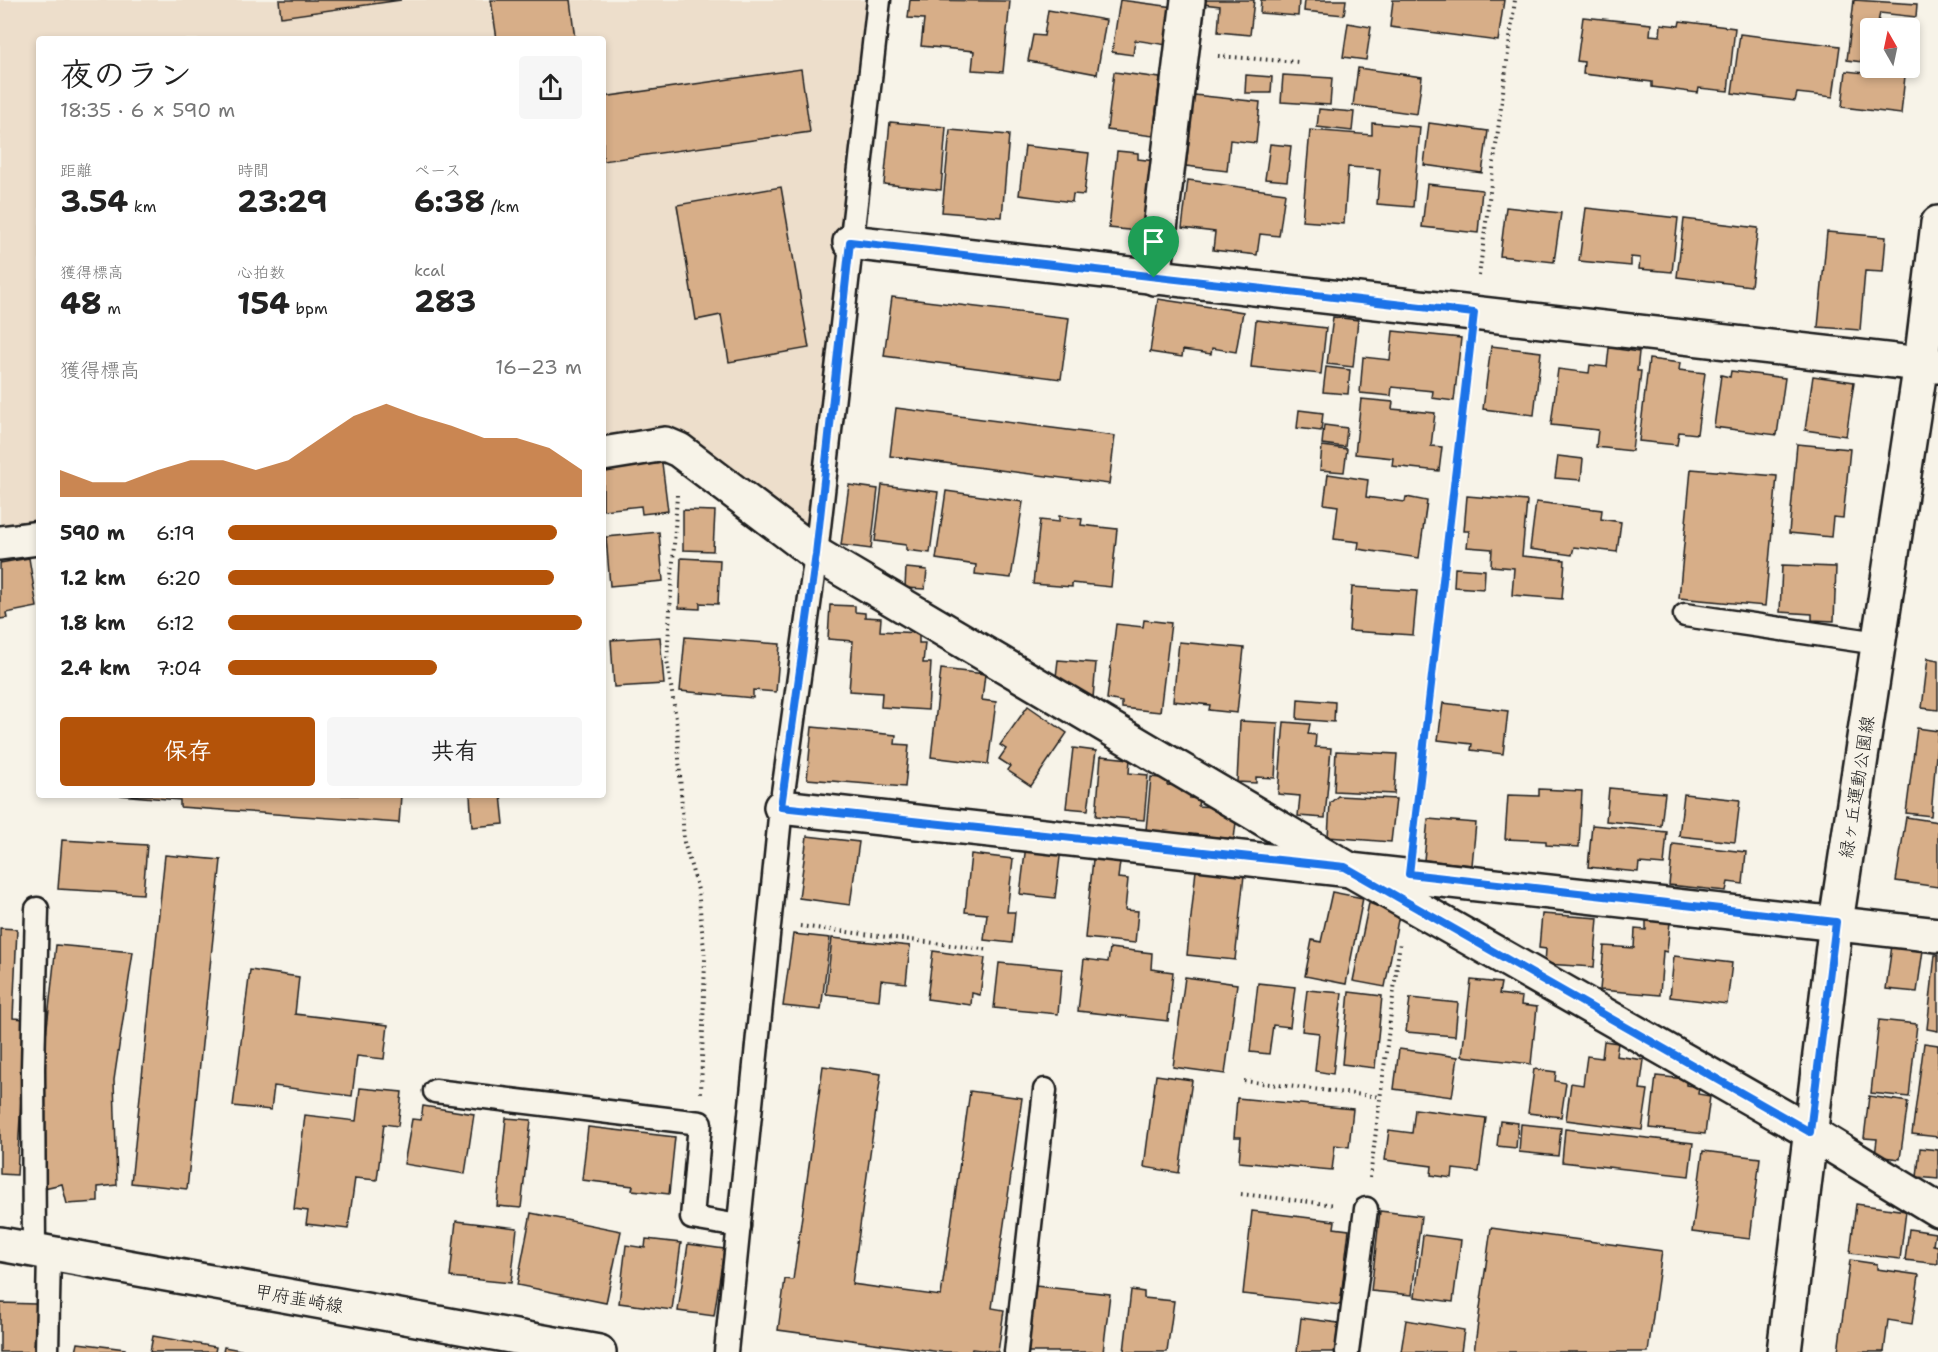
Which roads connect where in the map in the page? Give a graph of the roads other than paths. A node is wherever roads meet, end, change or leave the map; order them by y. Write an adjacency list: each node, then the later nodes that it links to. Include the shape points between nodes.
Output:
1 (879, 0): 4 (lane)
2 (1188, 0): 5 (street)
3 (1938, 223): 6 (street, 緑ヶ丘運動公園線)
4 (850, 242): 5 (street); 10 (lane)
5 (1154, 278): 6 (street)
6 (1929, 365): 12 (street, 緑ヶ丘運動公園線)
7 (606, 454): 10 (street, via 664,444 679,450)
8 (36, 538): 9 (street)
9 (0, 543)
10 (816, 554): 13 (lane); 14 (street)
11 (1685, 615): 12 (lane)
12 (1878, 643): 17 (street, 緑ヶ丘運動公園線)
13 (781, 807): 14 (street); 24 (lane)
14 (1345, 867): 15 (street)
15 (1407, 888): 17 (street); 21 (street)
16 (37, 909): 26 (lane, via 33,1068)
17 (1836, 922): 18 (street); 21 (street, 緑ヶ丘運動公園線)
18 (1938, 935)
19 (1045, 1090): 30 (lane)
20 (435, 1091): 24 (lane, via 700,1124 692,1218)
21 (1810, 1132): 23 (street); 32 (street, 緑ヶ丘運動公園線)
22 (1366, 1209): 31 (lane)
23 (1938, 1210)
24 (739, 1226): 29 (lane)
25 (0, 1244): 26 (street, 甲府韮崎線)
26 (41, 1251): 27 (lane); 28 (street, 甲府韮崎線)
27 (47, 1352)
28 (599, 1352)
29 (726, 1352)
30 (1016, 1352)
31 (1347, 1352)
32 (1784, 1352)

